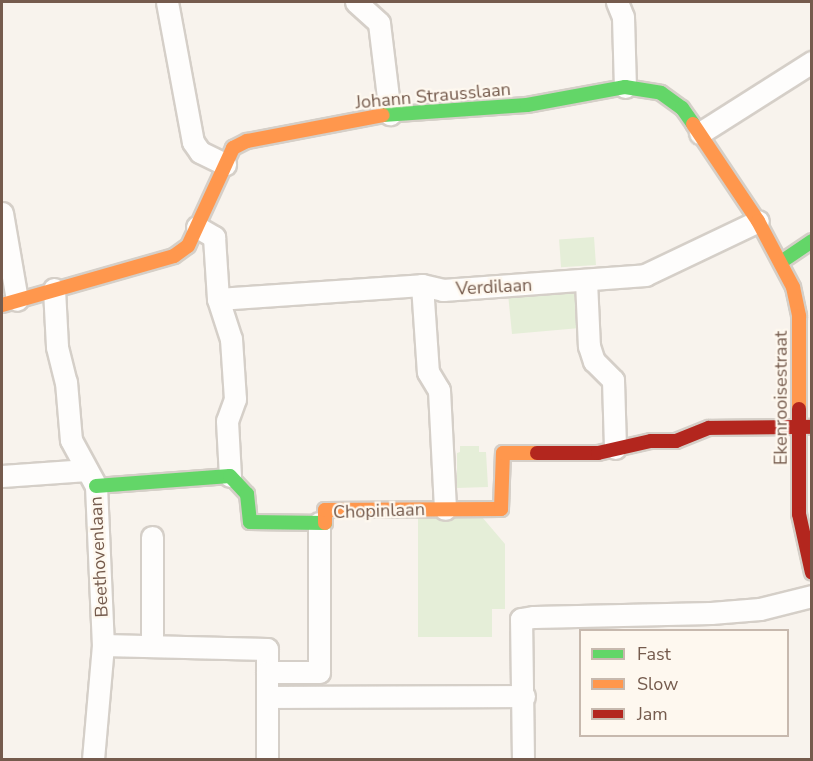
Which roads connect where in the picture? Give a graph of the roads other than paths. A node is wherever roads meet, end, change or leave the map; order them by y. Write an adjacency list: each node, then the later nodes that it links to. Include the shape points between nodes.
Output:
1 (167, 2): 8 (street, via 193,142 200,152)
2 (356, 2): 6 (street, via 380,23)
3 (617, 2): 5 (street, via 623,17)
4 (812, 62): 7 (street)
5 (626, 87): 6 (street, Johann Strausslaan, via 527,105); 7 (street, Johann Strausslaan, via 661,93 682,108)
6 (390, 114): 8 (street, Johann Strausslaan, via 247,141 233,148)
7 (700, 133): 10 (street, Johann Strausslaan)
8 (225, 164): 11 (street, Johann Strausslaan)
9 (2, 213): 18 (street)
10 (758, 221): 13 (street, Johann Strausslaan); 14 (street, Verdilaan, via 645,275)
11 (197, 227): 16 (street, Johann Strausslaan, via 188,246 174,256); 17 (street, via 214,237)
12 (812, 241): 13 (street)
13 (781, 262): 19 (street, Ekenrooisestraat, via 793,287 799,316)
14 (586, 281): 15 (street, Verdilaan, via 443,290); 20 (street, via 589,346 594,361 613,380)
15 (422, 285): 17 (street, Verdilaan); 24 (street, via 428,372 439,390)
16 (54, 289): 18 (street, Johann Strausslaan); 23 (street, Beethovenlaan, via 57,346 66,382 70,440)
17 (218, 299): 22 (street, via 231,339 235,399 227,421)
18 (9, 303)
19 (805, 426): 20 (street, Chopinlaan, via 709,428 676,441); 27 (street, Ekenrooisestraat, via 799,514)
20 (615, 448): 24 (street, Chopinlaan, via 598,453 503,453 501,509)
21 (2, 476): 23 (street)
22 (230, 476): 23 (street); 25 (street, Chopinlaan, via 247,494 250,522)
23 (91, 478): 29 (street, Beethovenlaan)
24 (445, 509): 25 (street, Chopinlaan, via 325,510 325,523)
25 (320, 523): 31 (street, via 319,672)
26 (152, 537): 30 (street)
27 (812, 573)
28 (812, 596): 32 (street, via 760,609 711,614 522,619)
29 (103, 645): 30 (street); 34 (street, Beethovenlaan)
30 (152, 646): 31 (street, via 267,649)
31 (267, 672): 33 (street)
32 (524, 696): 33 (street); 36 (street)
33 (268, 697): 35 (street)
34 (93, 759)
35 (267, 759)
36 (523, 759)

